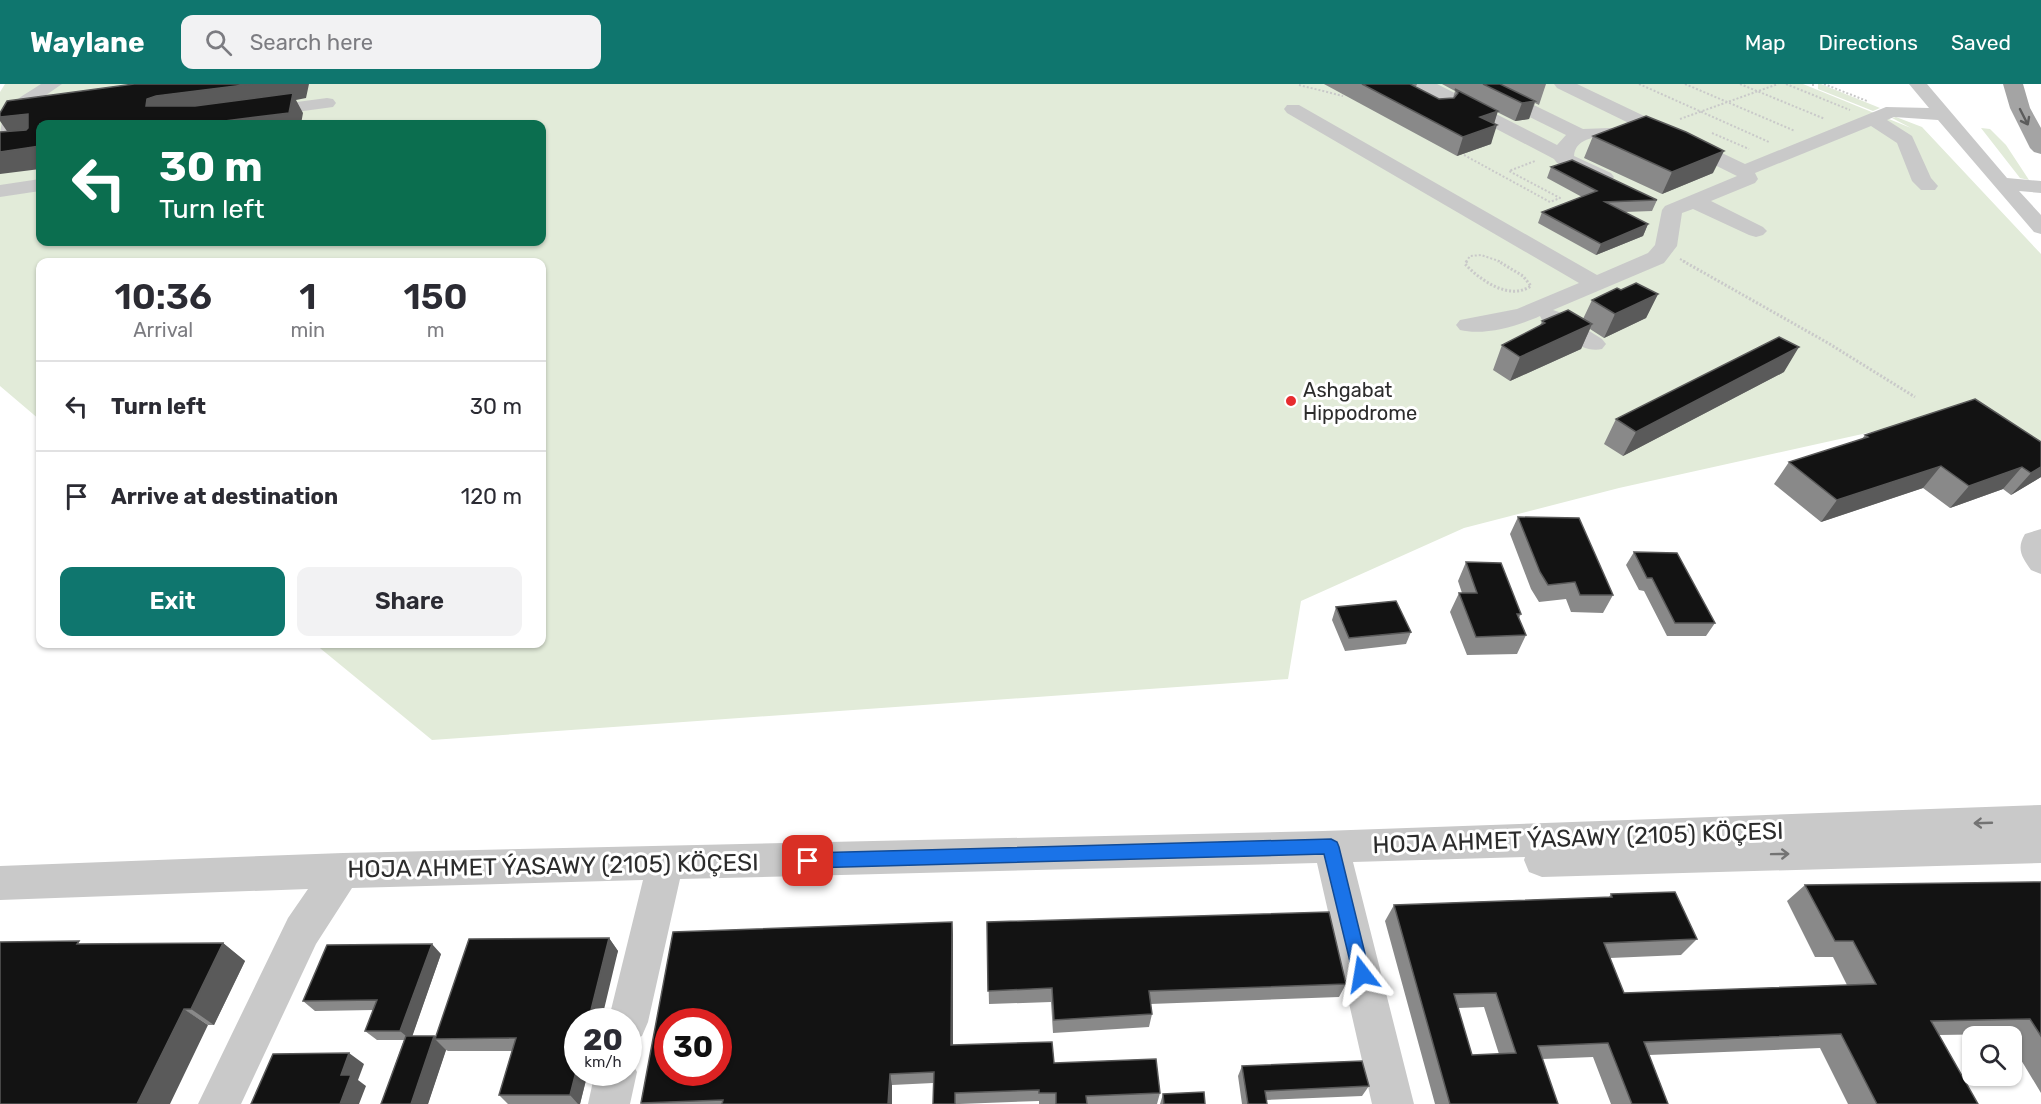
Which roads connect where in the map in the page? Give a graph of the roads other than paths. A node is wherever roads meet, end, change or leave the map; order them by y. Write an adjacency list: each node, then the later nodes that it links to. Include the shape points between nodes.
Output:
1 (53, 84): 21 (street, via 19,106)
2 (333, 84): 10 (street)
3 (1477, 84): 24 (street)
4 (1510, 84): 22 (street)
5 (1563, 84): 20 (street)
6 (1918, 84): 15 (street)
7 (2013, 84): 27 (main road, one-way to 27, via 2020,108)
8 (1415, 88): 9 (street); 11 (street)
9 (1453, 99): 11 (street); 16 (street)
10 (327, 103): 14 (street); 17 (street)
11 (1432, 106): 19 (street)
12 (1293, 109): 39 (street)
13 (1867, 112): 15 (street); 29 (street); 33 (street, via 1905,140 1922,181)
14 (237, 115)
15 (1943, 115): 31 (street)
16 (1487, 117): 19 (street); 23 (street)
17 (322, 120)
18 (31, 122): 21 (street)
19 (1466, 124): 23 (street, via 1500,142)
20 (1654, 129): 22 (street, via 1643,133); 29 (street)
21 (3, 131)
22 (1607, 131): 24 (street)
23 (1522, 134): 28 (street)
24 (1582, 136): 28 (street, via 1568,144)
25 (20, 144): 26 (street)
26 (0, 147)
27 (2041, 147)
28 (1561, 154): 30 (street, via 1571,163)
29 (1744, 171): 36 (street, via 1749,179)
30 (1617, 183)
31 (2000, 183): 34 (street); 37 (street)
32 (36, 186): 35 (street)
33 (1928, 186)
34 (2041, 187)
35 (0, 191)
36 (1696, 195): 38 (street); 39 (street, via 1664,207 1664,250 1645,264)
37 (2041, 228)
38 (1755, 231)
39 (1597, 284): 40 (street)
40 (1538, 309): 41 (street); 42 (street)
41 (1468, 325)
42 (1594, 344)
43 (2041, 538): 44 (street, via 2035,541 2034,552)
44 (2041, 563)
45 (2041, 821): 47 (street, HOJA AHMET ÝASAWY (2105) KÖÇESI, one-way to 47)
46 (2041, 847): 47 (street, HOJA AHMET ÝASAWY (2105) KÖÇESI, one-way to 46)
47 (1333, 856): 48 (street, HOJA AHMET ÝASAWY (2105) KÖÇESI); 56 (street)
48 (663, 873): 49 (street, HOJA AHMET ÝASAWY (2105) KÖÇESI); 52 (street)
49 (337, 879): 50 (street, HOJA AHMET ÝASAWY (2105) KÖÇESI); 51 (street, HOJA AHMET ÝASAWY (2105) KÖÇESI); 54 (street, via 284,964)
50 (0, 883)
51 (0, 891)
52 (631, 1008)
53 (613, 1086): 55 (street)
54 (219, 1104)
55 (609, 1104)
56 (1393, 1104)

